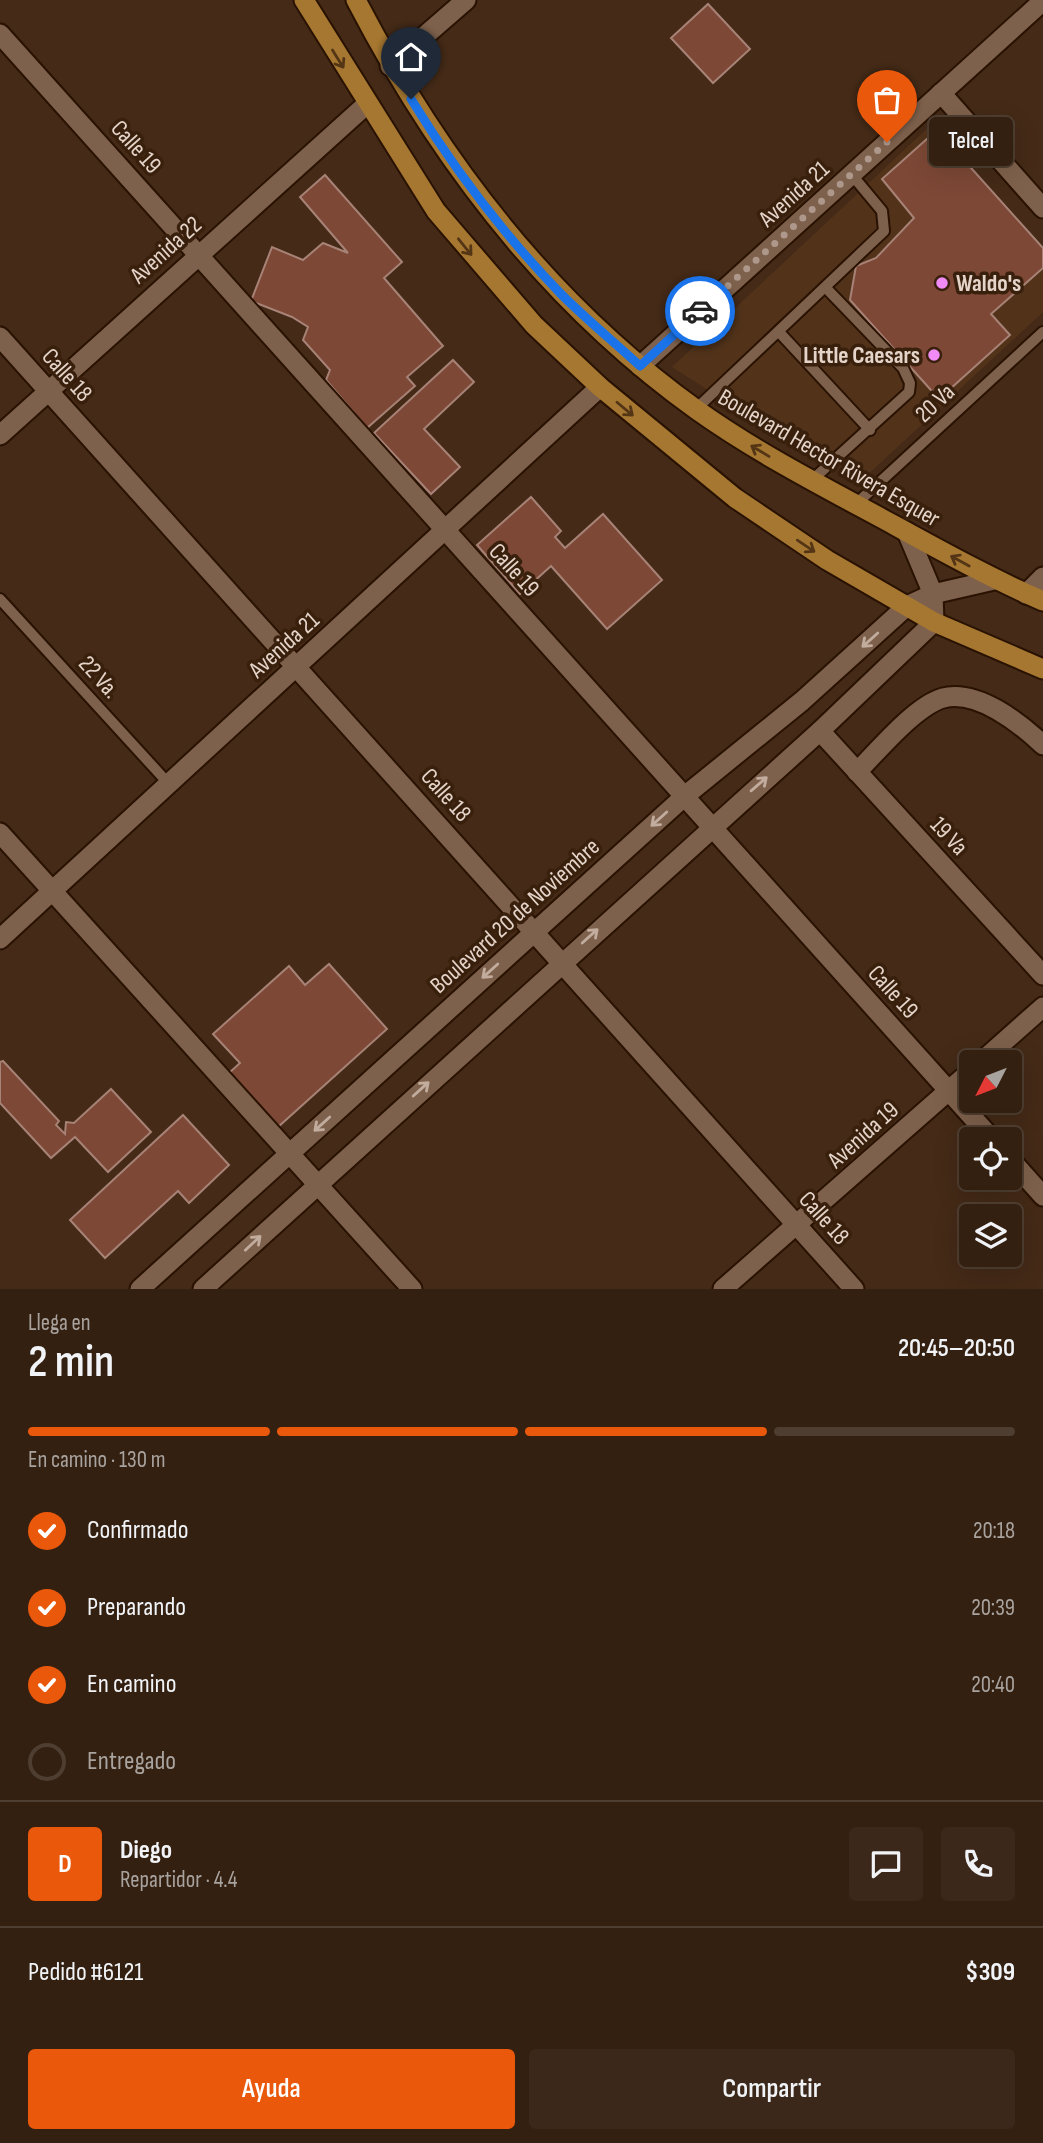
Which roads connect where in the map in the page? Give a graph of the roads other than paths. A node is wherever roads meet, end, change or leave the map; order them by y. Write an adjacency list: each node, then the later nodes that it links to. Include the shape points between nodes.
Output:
1 (304, 0): 8 (main road, one-way to 8)
2 (356, 0): 6 (main road, Boulevard Hector Rivera Esquer)
3 (466, 0): 6 (street)
4 (1043, 2): 7 (street, Avenida 21)
5 (0, 33): 11 (street, Calle 19)
6 (390, 66): 16 (main road, Boulevard Hector Rivera Esquer, via 503,229 561,294)
7 (941, 93): 9 (street, Avenida 21); 10 (street)
8 (367, 104): 11 (street, Avenida 22); 17 (main road, one-way to 17, via 436,212 534,325)
9 (852, 175): 12 (lane, via 882,211 884,231); 16 (street, Avenida 21)
10 (1043, 208)
11 (199, 253): 18 (street, Avenida 22); 24 (street, Calle 19)
12 (826, 288): 13 (lane); 20 (lane, via 903,368 910,383 909,393)
13 (779, 332): 19 (lane); 20 (lane)
14 (1043, 332): 23 (lane, 20 Va)
15 (0, 337): 18 (street, Calle 18)
16 (640, 366): 19 (main road, Boulevard Hector Rivera Esquer)
17 (600, 387): 24 (street, Avenida 21); 31 (main road, one-way to 31, via 735,498 827,560)
18 (48, 391): 21 (street, Avenida 22); 33 (street, Calle 18)
19 (696, 410): 22 (main road, Boulevard Hector Rivera Esquer, one-way to 19)
20 (870, 430): 22 (lane)
21 (0, 435)
22 (811, 481): 23 (main road, Boulevard Hector Rivera Esquer)
23 (856, 505): 25 (main road, Boulevard Hector Rivera Esquer)
24 (445, 530): 33 (street, Avenida 21); 39 (street, Calle 19)
25 (907, 532): 27 (main road, Boulevard Hector Rivera Esquer, one-way to 25); 28 (street)
26 (1043, 577): 29 (street)
27 (994, 580): 28 (street, Boulevard 20 de Noviembre); 29 (main road, Boulevard Hector Rivera Esquer)
28 (933, 594): 31 (street, Boulevard 20 de Noviembre); 32 (street)
29 (1035, 597)
30 (0, 599): 38 (lane, 22 Va.)
31 (908, 606): 32 (main road); 39 (street, Boulevard 20 de Noviembre, one-way to 39, via 802,701)
32 (934, 622): 34 (main road); 35 (street)
33 (297, 667): 38 (street, Avenida 21); 43 (street, Calle 18)
34 (1043, 668)
35 (820, 731): 37 (street, 19 Va); 40 (street, one-way to 35)
36 (1043, 745): 37 (street, via 1014,721 972,700 941,698)
37 (857, 772): 46 (street, 19 Va)
38 (168, 783): 42 (street, Avenida 21)
39 (686, 795): 40 (street, Calle 19); 43 (street, Boulevard 20 de Noviembre, one-way to 43)
40 (713, 825): 45 (street, one-way to 40); 50 (street, Calle 19)
41 (0, 833): 42 (street)
42 (52, 891): 44 (street, Avenida 21); 52 (street)
43 (535, 930): 45 (street, Calle 18); 52 (street, Boulevard 20 de Noviembre, one-way to 52)
44 (0, 939)
45 (563, 961): 54 (street, one-way to 45); 56 (street, Calle 18)
46 (1043, 975)
47 (1043, 1007): 48 (street)
48 (995, 1050)
49 (959, 1081): 50 (street, Avenida 19)
50 (948, 1091): 51 (street, Calle 19); 56 (street, Avenida 19)
51 (981, 1127)
52 (290, 1154): 54 (street); 57 (street, Boulevard 20 de Noviembre)
53 (1022, 1172): 55 (street)
54 (317, 1184): 58 (street, one-way to 54); 59 (street)
55 (1043, 1196)
56 (798, 1226): 60 (street, Avenida 19); 61 (street, Calle 18)
57 (140, 1289)
58 (203, 1289)
59 (412, 1289)
60 (723, 1289)
61 (854, 1289)

